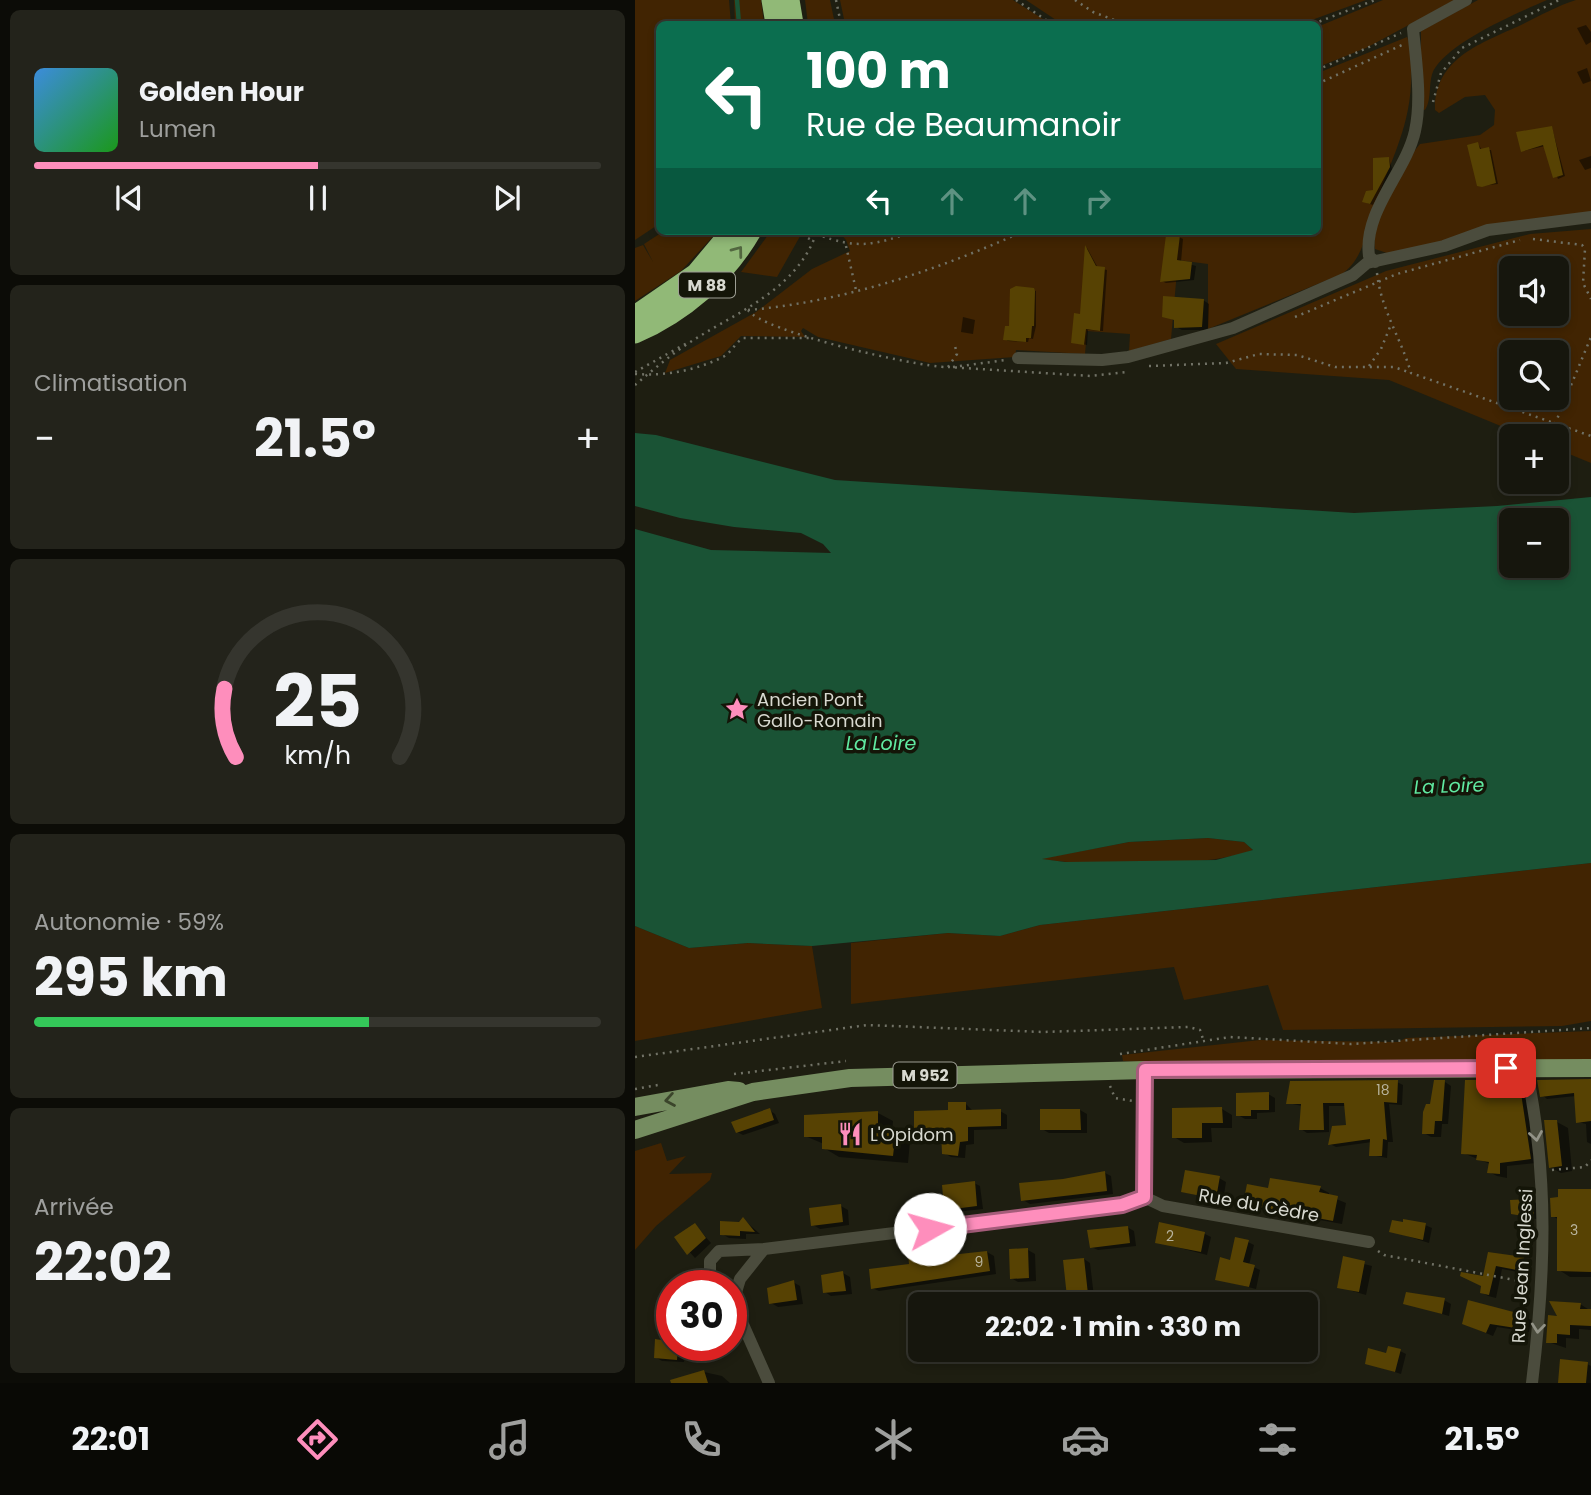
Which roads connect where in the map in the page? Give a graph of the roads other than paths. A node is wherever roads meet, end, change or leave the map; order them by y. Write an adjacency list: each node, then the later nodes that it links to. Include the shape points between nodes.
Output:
1 (773, 0): 4 (highway)
2 (789, 0): 5 (highway)
3 (1466, 0): 9 (street, via 1413,29 1415,131 1377,214 1368,249)
4 (776, 21)
5 (792, 21)
6 (1591, 217): 9 (street, via 1506,227)
7 (729, 235): 10 (highway, M 88, via 696,274)
8 (749, 235): 11 (highway, M 88, one-way to 8, via 693,298)
9 (1375, 262): 12 (street, via 1251,320 1193,341 1118,359)
10 (635, 316)
11 (635, 333)
12 (1018, 358)
13 (1526, 1068): 14 (main road, M 952); 15 (main road, M 952); 26 (street, Rue Jean Inglessi, one-way to 26, via 1541,1171 1543,1272)
14 (1591, 1068)
15 (1145, 1070): 16 (main road, M 952, via 1111,1065 850,1078); 19 (street)
16 (753, 1092): 17 (main road, one-way to 17, via 728,1090); 18 (main road, M 952)
17 (635, 1107)
18 (635, 1130)
19 (1144, 1197): 20 (street, Rue du Cèdre, via 1163,1206); 21 (street, via 1122,1205)
20 (1369, 1242)
21 (765, 1249): 22 (street, via 719,1251 710,1261); 23 (street)
22 (710, 1270)
23 (747, 1271)
24 (747, 1334): 25 (street)
25 (769, 1383)
26 (1532, 1383)

